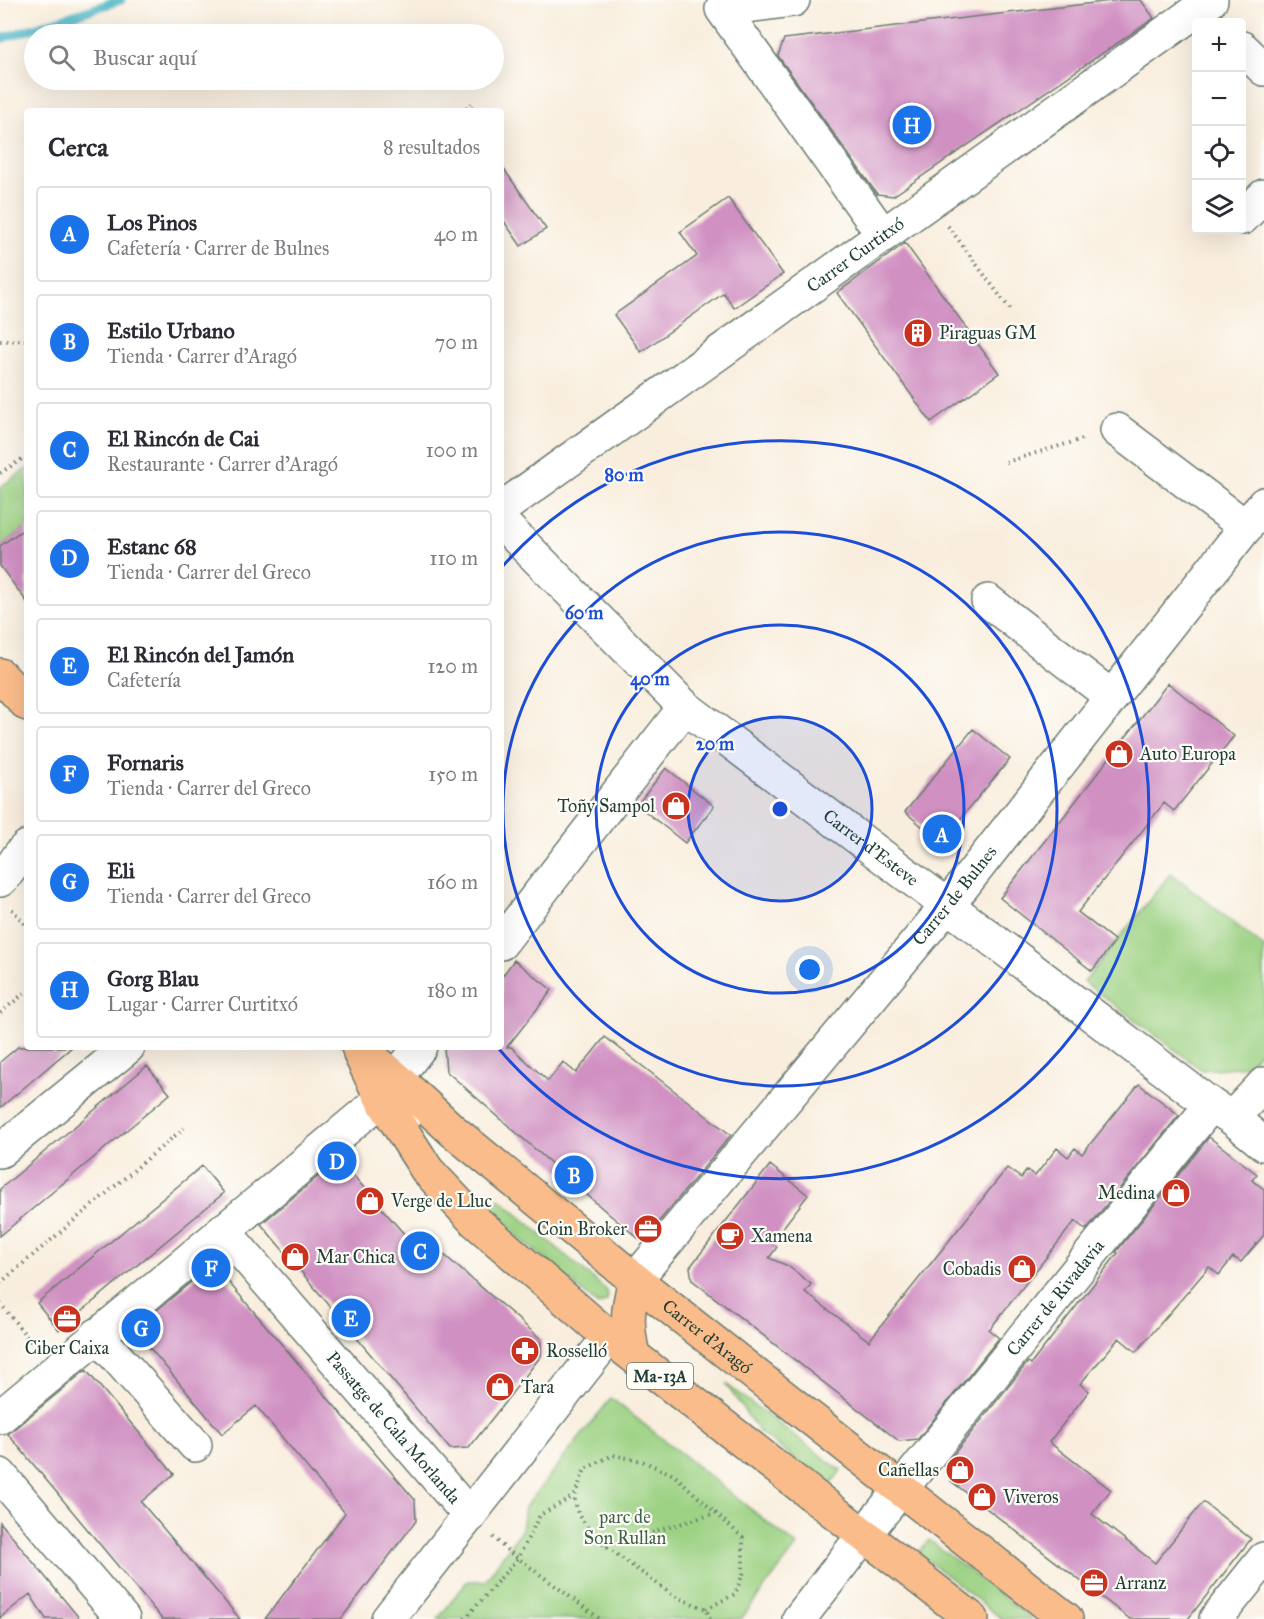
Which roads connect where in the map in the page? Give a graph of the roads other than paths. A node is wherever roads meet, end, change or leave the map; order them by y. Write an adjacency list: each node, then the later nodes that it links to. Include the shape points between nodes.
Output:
1 (793, 0): 7 (street, via 722,9)
2 (1204, 8): 7 (street, Carrer Curtitxó)
3 (1246, 52): 4 (street)
4 (1264, 69)
5 (1264, 196): 6 (street)
6 (1246, 213)
7 (883, 235): 9 (street, Carrer Curtitxó)
8 (1117, 430): 10 (street)
9 (504, 507)
10 (1255, 515): 14 (street, Carrer de Bulnes)
11 (504, 525): 16 (street, Carrer d'Esteve)
12 (988, 601): 14 (street)
13 (0, 675): 15 (main road)
14 (1112, 697): 19 (street, Carrer de Bulnes)
15 (24, 701)
16 (685, 707): 19 (street, Carrer d'Esteve); 20 (street)
17 (23, 850): 18 (street)
18 (0, 880)
19 (947, 906): 26 (street, Carrer d'Esteve); 31 (street, Carrer de Bulnes)
20 (504, 939)
21 (124, 1050): 29 (street)
22 (359, 1050): 25 (main road, Ma-13A)
23 (418, 1050): 25 (street)
24 (1264, 1084): 26 (street, Carrer de Rivadavia)
25 (389, 1089): 27 (street, via 411,1114); 30 (street); 33 (main road, Ma-13A, via 427,1170 475,1221)
26 (1222, 1112): 28 (street, Carrer d'Esteve); 37 (street, Carrer de Rivadavia)
27 (452, 1130): 31 (main road, Carrer d'Aragó)
28 (1264, 1144)
29 (0, 1151)
30 (223, 1230): 32 (street); 38 (street, Passatge de Cala Morlanda)
31 (635, 1280): 33 (main road); 37 (main road, Carrer d'Aragó)
32 (97, 1335): 34 (street); 35 (street)
33 (621, 1346): 38 (street); 39 (main road, Ma-13A)
34 (0, 1417)
35 (195, 1444)
36 (0, 1475): 41 (street)
37 (901, 1490): 39 (street, Carrer de Rivadavia); 45 (main road, Carrer d'Aragó)
38 (470, 1516): 42 (street)
39 (863, 1536): 43 (street, Carrer de Rivadavia); 44 (main road, Ma-13A)
40 (1264, 1559): 46 (street)
41 (123, 1619)
42 (388, 1619)
43 (799, 1619)
44 (972, 1619)
45 (1066, 1619)
46 (1216, 1619)

